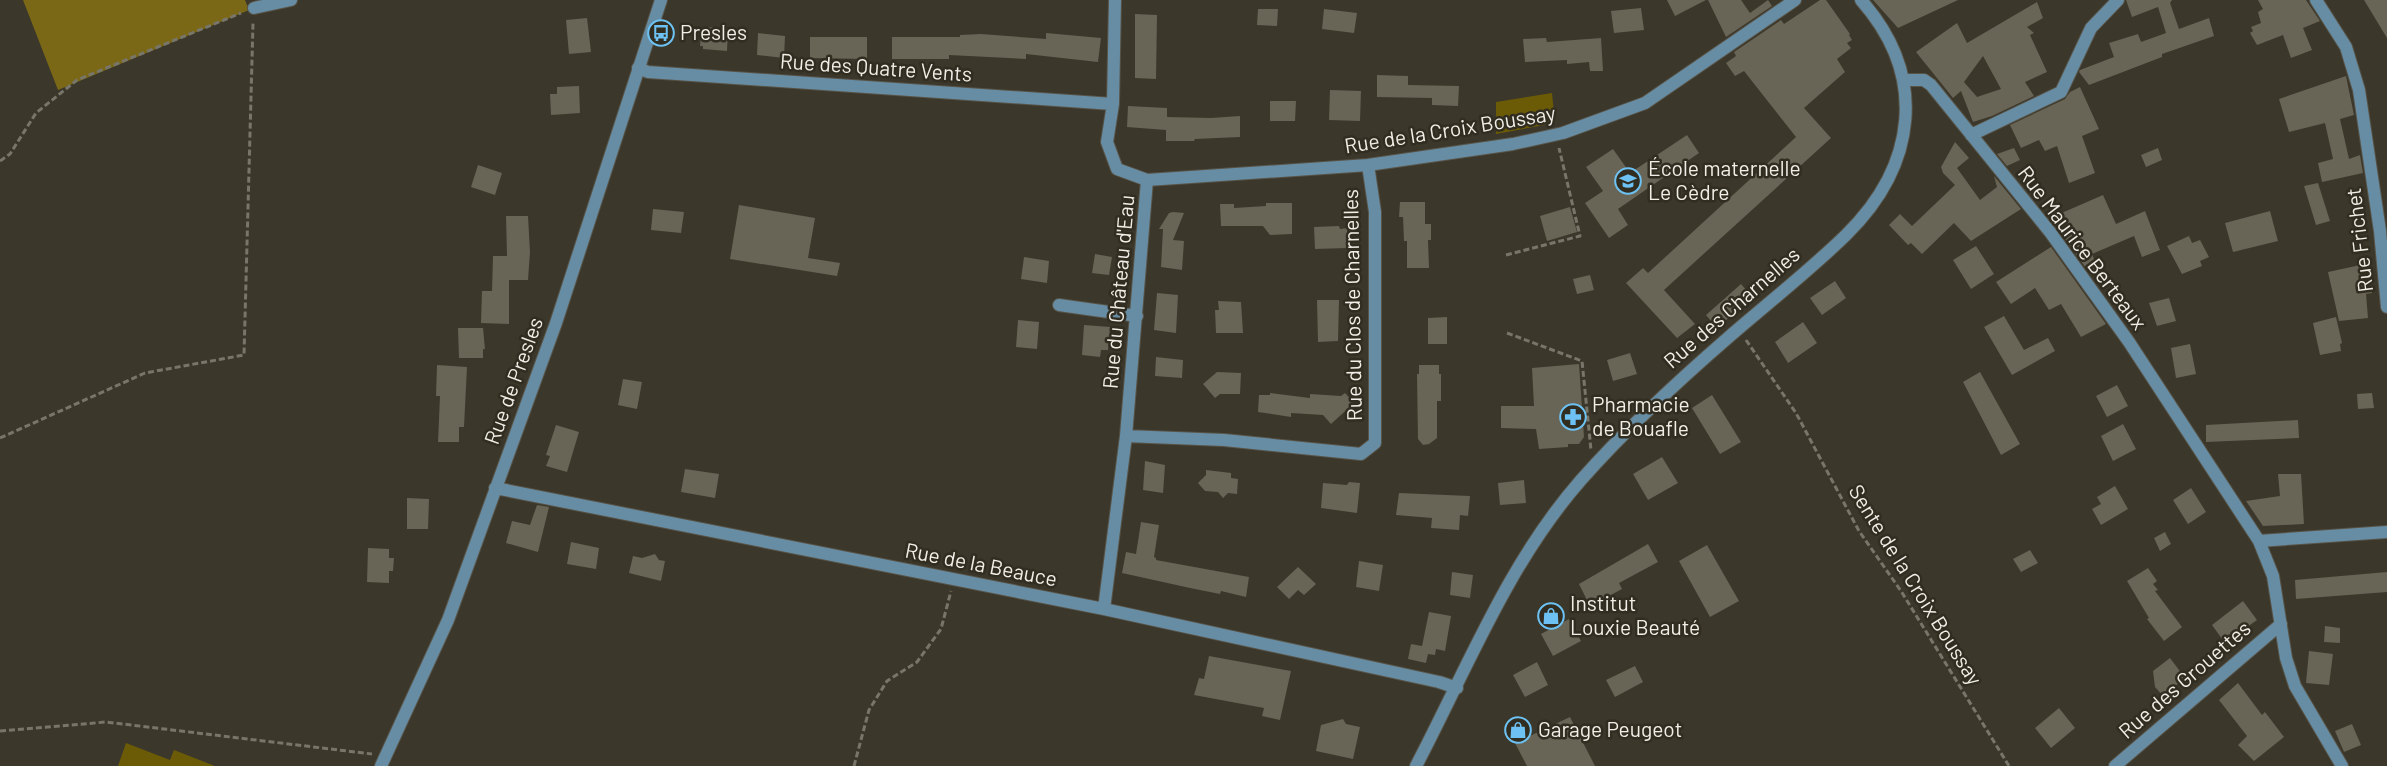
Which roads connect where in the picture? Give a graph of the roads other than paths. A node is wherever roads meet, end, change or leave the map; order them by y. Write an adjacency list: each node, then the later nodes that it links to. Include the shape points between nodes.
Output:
1 (291, 0): 8 (street)
2 (661, 0): 9 (street, Rue de Presles)
3 (1115, 0): 11 (street, Rue du Château d'Eau)
4 (1795, 0): 13 (street, Rue de la Croix Boussay, via 1645,103 1563,133)
5 (1861, 0): 10 (street, via 1884,29)
6 (2118, 0): 12 (street, via 2091,28 2061,92)
7 (2316, 0): 16 (street, Rue Frichet, via 2346,47 2359,90)
8 (254, 8)
9 (638, 68): 11 (street, Rue des Quatre Vents, via 648,72); 19 (street, Rue de Presles, via 556,323)
10 (1905, 80): 12 (street, Rue Maurice Berteaux, via 1924,80 1931,85); 24 (street, Rue des Charnelles, via 1907,103 1902,138 1897,160 1884,185 1847,234 1660,398 1600,459 1521,561)
11 (1113, 104): 14 (street, Rue du Château d'Eau, via 1107,142 1117,169)
12 (1971, 135): 21 (street, Rue Maurice Berteaux, via 2050,232 2129,342)
13 (1368, 165): 14 (street, Rue de la Croix Boussay); 18 (street, Rue du Clos de Charnelles, via 1375,212 1375,443 1361,454 1224,440)
14 (1147, 180): 17 (street, Rue du Château d'Eau)
15 (1059, 305): 17 (street)
16 (2387, 307)
17 (1137, 316): 18 (street, Rue du Château d'Eau)
18 (1126, 436): 22 (street, Rue du Château d'Eau)
19 (495, 488): 22 (street, Rue de la Beauce); 25 (street, Rue de Presles, via 448,620)
20 (2387, 532): 21 (street)
21 (2259, 541): 23 (street, Rue Maurice Berteaux, via 2273,576)
22 (1104, 609): 24 (street, Rue de la Beauce)
23 (2281, 624): 27 (street, Rue des Grouettes); 28 (street, Rue Maurice Berteaux, via 2295,686)
24 (1457, 688): 26 (street, Rue des Charnelles)
25 (383, 761)
26 (1416, 766)
27 (2115, 766)
28 (2342, 766)

